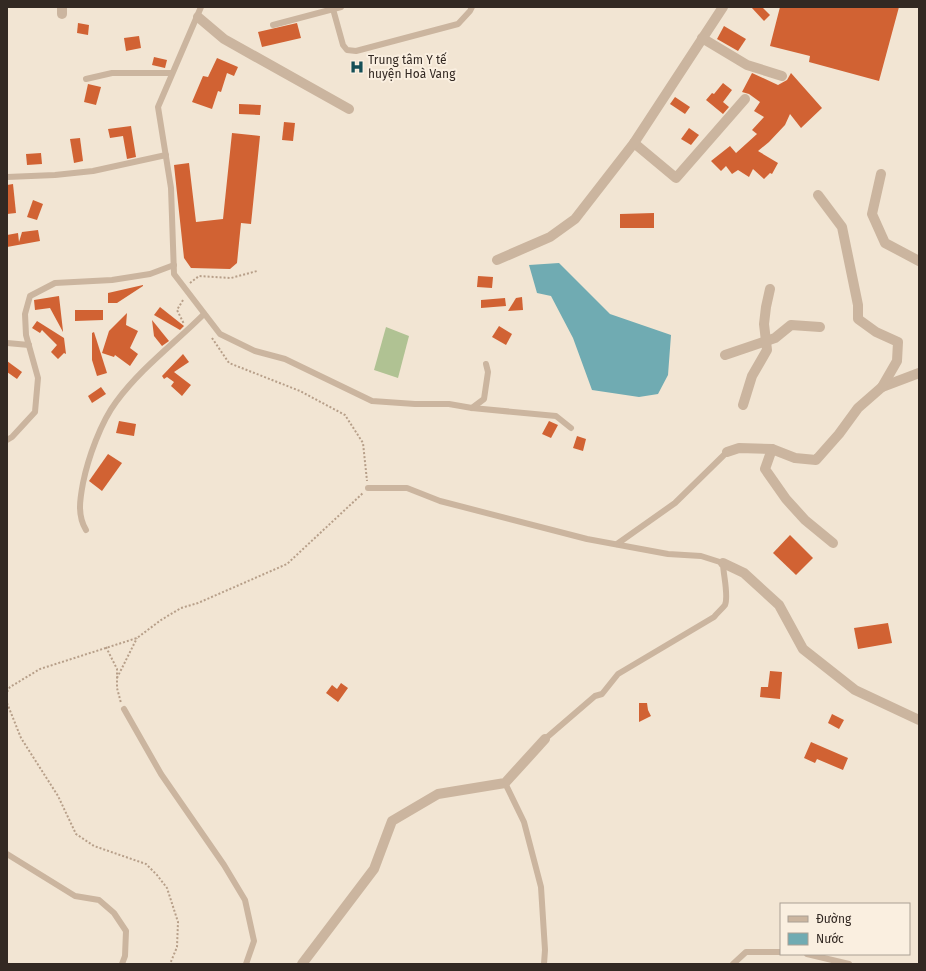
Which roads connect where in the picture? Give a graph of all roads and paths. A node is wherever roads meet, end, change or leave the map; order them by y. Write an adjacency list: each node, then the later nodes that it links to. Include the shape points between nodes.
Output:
1 (307, 7): 7 (lane)
2 (341, 7): 5 (lane)
3 (472, 7): 5 (lane, via 458,24 356,51 347,50 343,45)
4 (723, 7): 9 (street)
5 (333, 9): 7 (lane)
6 (199, 12): 10 (lane); 14 (street, via 224,40)
7 (309, 14): 8 (lane)
8 (273, 25)
9 (702, 38): 11 (street, via 747,65); 15 (street)
10 (171, 73): 12 (lane, via 112,73); 16 (lane, via 158,107)
11 (782, 76)
12 (86, 78)
13 (745, 99): 15 (street, via 676,178)
14 (349, 109)
15 (634, 143): 20 (street, via 568,225 550,237)
16 (166, 155): 18 (lane, via 93,170); 22 (lane, via 171,188)
17 (882, 174): 21 (street, via 872,214 885,243)
18 (7, 177)
19 (818, 194): 36 (street, via 842,227 858,305 858,319 876,332 898,342 897,361)
20 (497, 260)
21 (919, 261)
22 (174, 265): 25 (lane, via 174,274); 32 (lane, via 150,274 112,280 55,283 30,296 25,314)
23 (257, 271): 25 (path, via 231,278 199,276 191,280)
24 (770, 289): 30 (street, via 766,307)
25 (186, 290): 26 (lane); 29 (path, via 178,310)
26 (204, 314): 27 (lane); 29 (lane)
27 (209, 320): 38 (lane, via 220,334 231,341 285,359 372,401 449,404); 43 (path, via 213,341 229,363 300,391 345,415 363,443)
28 (820, 327): 30 (street, via 791,325 775,338)
29 (188, 330): 44 (lane, via 133,382 115,403 87,465 80,498 81,521)
30 (766, 340): 33 (street); 37 (street, via 767,350 752,376)
31 (7, 343): 32 (lane)
32 (29, 345): 40 (lane, via 38,378 36,412)
33 (726, 355)
34 (486, 364): 38 (lane, via 488,372 484,399)
35 (919, 373): 36 (street)
36 (882, 387): 41 (street, via 858,408 816,460 795,458)
37 (743, 405)
38 (472, 408): 39 (lane, via 556,416)
39 (571, 428)
40 (7, 440)
41 (772, 449): 42 (street, via 739,448); 45 (street, via 765,469 805,520)
42 (727, 452): 46 (lane, via 675,503)
43 (368, 488): 46 (lane, via 407,488 440,500 586,539); 48 (path, via 287,564 181,608)
44 (86, 530)
45 (833, 543)
46 (616, 544): 47 (lane, via 668,554 701,556)
47 (723, 563): 54 (street, via 744,573 779,605 803,649 855,690); 55 (lane, via 725,604 714,617 618,674 602,694 595,696)
48 (137, 638): 49 (path); 50 (path)
49 (106, 647): 50 (path, via 117,669); 51 (path, via 40,669 10,687)
50 (117, 679): 53 (path, via 117,688)
51 (7, 692)
52 (7, 703): 61 (path, via 21,738 58,796 76,834 94,846 146,864 167,888 178,922 177,947)
53 (124, 709): 62 (lane, via 161,774 245,900 254,941)
54 (919, 720)
55 (545, 739): 56 (street)
56 (505, 783): 63 (street, via 438,794 392,821 374,869); 64 (lane, via 524,822 540,887)
57 (7, 854): 60 (lane, via 76,896 99,900 114,913 126,931 125,956)
58 (780, 952): 65 (lane, via 746,952)
59 (812, 955): 66 (lane)
60 (122, 964)
61 (170, 964)
62 (246, 964)
63 (302, 964)
64 (544, 964)
65 (733, 964)
66 (849, 964)

